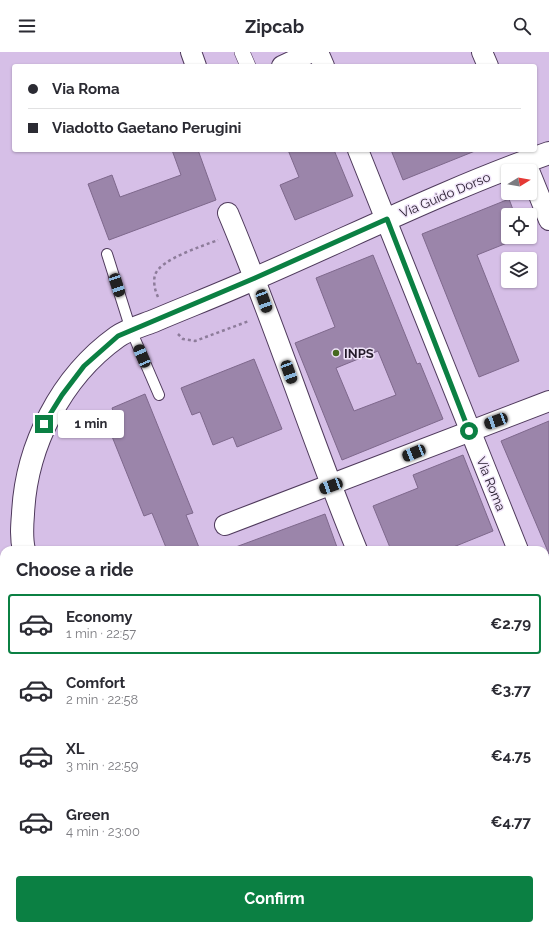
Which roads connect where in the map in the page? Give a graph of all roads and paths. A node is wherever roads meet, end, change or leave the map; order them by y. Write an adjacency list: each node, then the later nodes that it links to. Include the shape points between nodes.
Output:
1 (191, 52): 6 (street)
2 (242, 52): 7 (street)
3 (312, 52): 8 (street)
4 (318, 52): 9 (street)
5 (482, 52): 10 (street)
6 (195, 64)
7 (247, 64)
8 (286, 64)
9 (323, 64)
10 (487, 64)
11 (359, 152): 17 (street, Via Roma)
12 (549, 153): 13 (street, Via Guido Dorso)
13 (526, 164)
14 (501, 174): 17 (street, Via Guido Dorso)
15 (537, 191): 18 (street)
16 (228, 213): 20 (street)
17 (387, 219): 20 (street, Via Guido Dorso); 24 (street, Via Roma)
18 (549, 220)
19 (107, 254): 21 (lane)
20 (255, 278): 21 (street, Via Guido Dorso); 25 (street)
21 (125, 333): 22 (lane); 27 (street, Via Guido Dorso, via 84,366 44,424 33,453 24,491)
22 (159, 395)
23 (549, 401): 24 (street)
24 (469, 431): 25 (street); 29 (street, Via Roma)
25 (331, 486): 26 (street); 28 (street)
26 (225, 525)
27 (23, 546)
28 (355, 546)
29 (516, 546)

